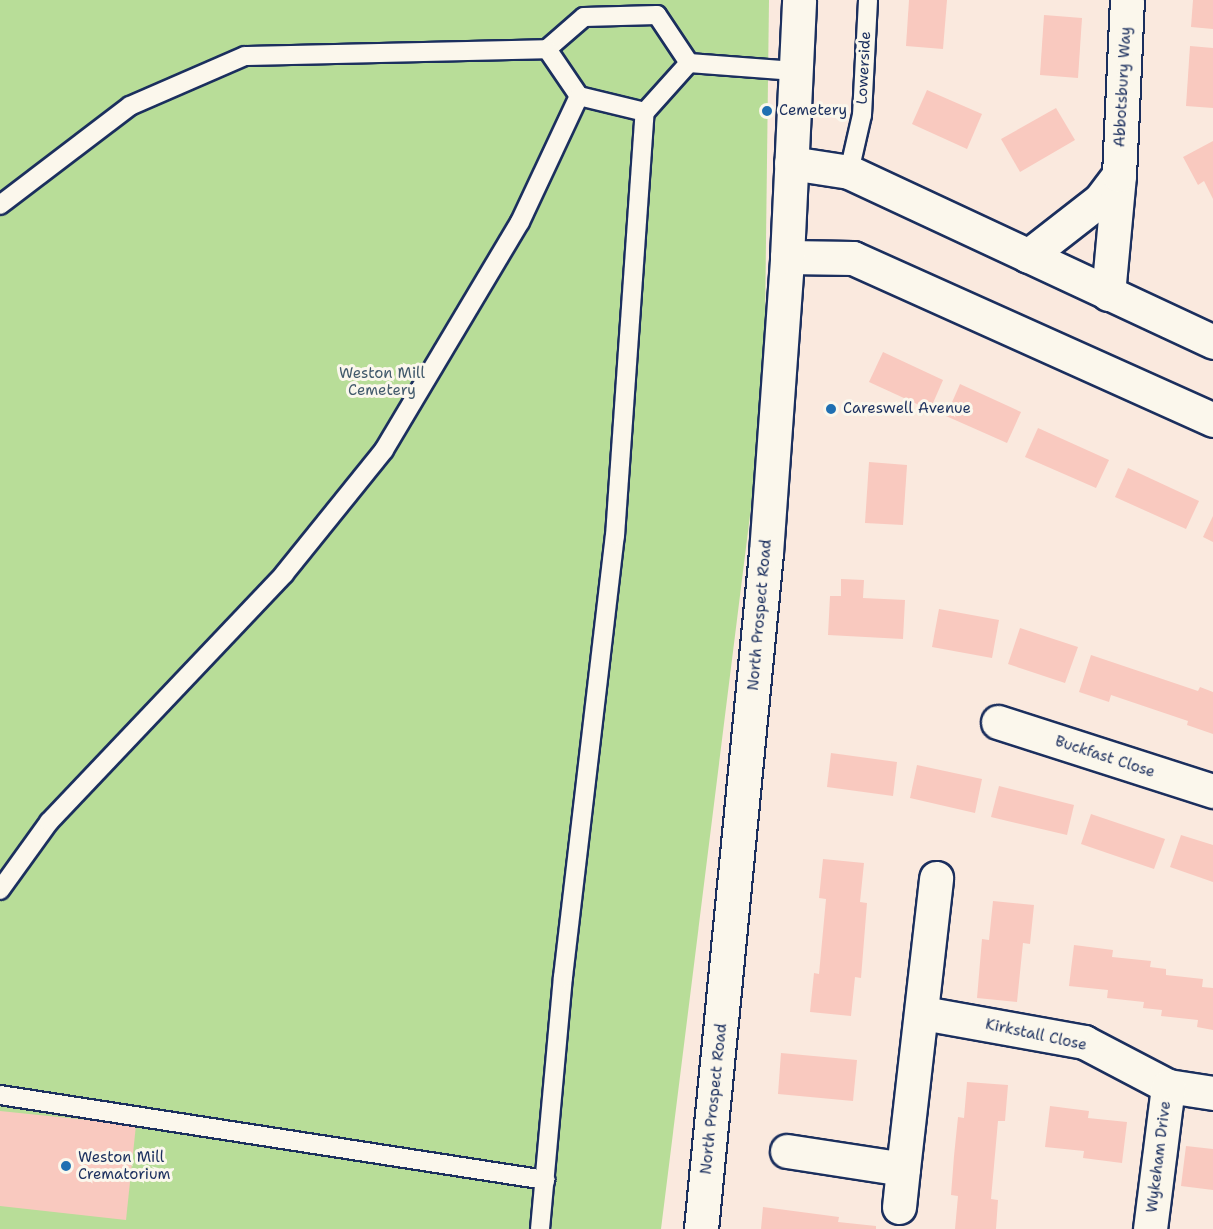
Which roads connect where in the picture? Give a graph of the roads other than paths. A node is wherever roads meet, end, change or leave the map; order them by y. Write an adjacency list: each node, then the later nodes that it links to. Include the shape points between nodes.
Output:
1 (799, 0): 6 (street, North Prospect Road)
2 (868, 0): 10 (lane, Lowerside, via 862,115)
3 (1127, 0): 11 (street, Abbotsbury Way)
4 (547, 50): 5 (lane, via 584,17 657,15); 7 (lane); 12 (lane, via 245,56 130,106)
5 (689, 63): 6 (lane); 8 (lane)
6 (795, 71): 9 (street, North Prospect Road)
7 (579, 96): 8 (lane); 21 (lane, via 520,222 384,450 284,574 49,822)
8 (645, 112): 28 (lane, via 615,536 563,977)
9 (790, 163): 10 (street); 14 (street, North Prospect Road)
10 (849, 172): 13 (street)
11 (1119, 175): 13 (street, via 1100,200); 15 (street, Abbotsbury Way)
12 (0, 206)
13 (1028, 256): 15 (street)
14 (787, 257): 17 (street, via 853,258); 31 (street, North Prospect Road, via 765,565)
15 (1108, 294): 16 (street)
16 (1213, 342)
17 (1213, 420)
18 (998, 722): 19 (street, Buckfast Close)
19 (1213, 791)
20 (936, 878): 22 (street)
21 (0, 890)
22 (922, 1013): 23 (street, Kirkstall Close, via 1084,1042); 27 (street)
23 (1168, 1086): 24 (street, Kirkstall Close); 32 (street, Wykeham Drive)
24 (1213, 1093)
25 (0, 1095): 28 (lane)
26 (787, 1151): 27 (street)
27 (903, 1169): 29 (street)
28 (545, 1180): 30 (lane)
29 (899, 1207)
30 (540, 1229)
31 (701, 1229)
32 (1150, 1229)

